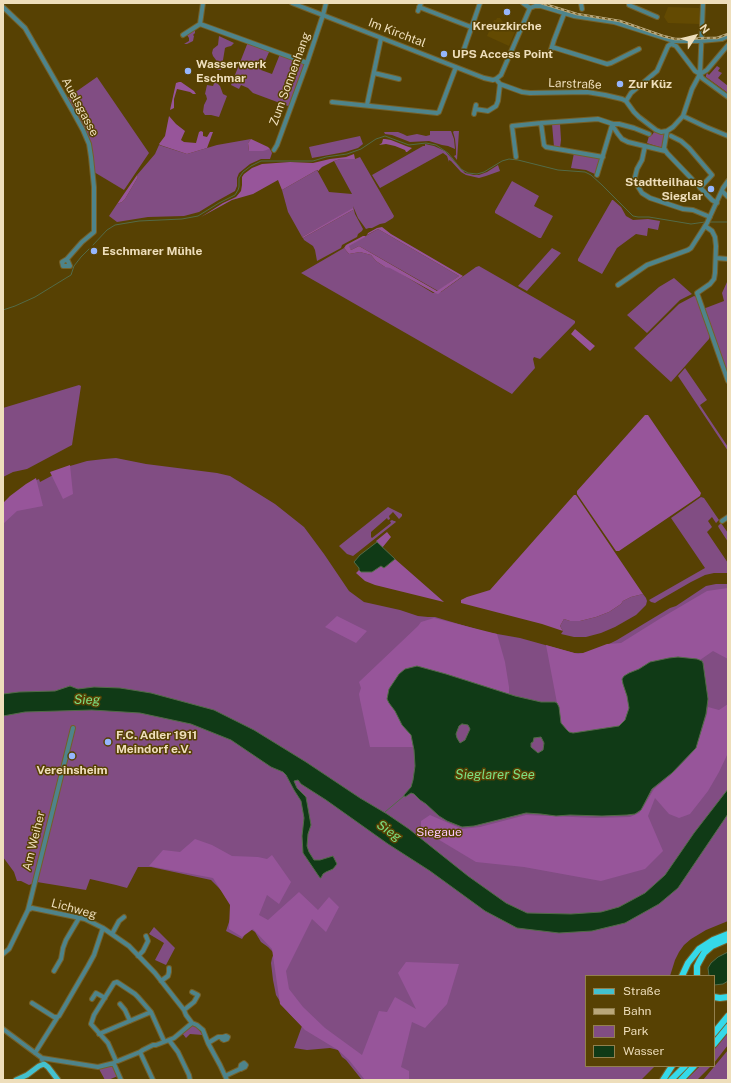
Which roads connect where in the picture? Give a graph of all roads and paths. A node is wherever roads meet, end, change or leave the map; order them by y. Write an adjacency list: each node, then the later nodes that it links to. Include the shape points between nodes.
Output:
1 (203, 3): 16 (street)
2 (292, 3): 14 (street, Im Kirchtal)
3 (326, 3): 14 (street, Zum Sonnenhang)
4 (480, 3): 17 (street)
5 (522, 3): 11 (street)
6 (581, 3): 12 (street)
7 (629, 3): 15 (street)
8 (703, 3): 21 (street)
9 (3, 7): 59 (street, Auelsgasse, via 25,28 72,110 90,149 94,232)
10 (419, 7): 17 (street)
11 (530, 8): 13 (street, via 541,6); 32 (street, via 501,75)
12 (582, 9)
13 (564, 14): 21 (street, via 622,24 672,41); 23 (street)
14 (323, 15): 20 (street, Im Kirchtal); 27 (street, Zum Sonnenhang)
15 (657, 17)
16 (200, 24): 18 (street); 27 (street)
17 (471, 27): 24 (street)
18 (183, 35)
19 (728, 36): 21 (street)
20 (381, 38): 28 (street, Im Kirchtal); 29 (street)
21 (701, 41): 30 (street)
22 (728, 45): 30 (street, via 707,70)
23 (552, 47): 25 (street, via 607,64); 26 (street)
24 (464, 49)
25 (639, 49)
26 (550, 53)
27 (307, 62): 47 (street, Zum Sonnenhang)
28 (456, 67): 32 (street, Im Kirchtal, via 484,78); 37 (street, via 437,113)
29 (374, 73): 31 (street); 37 (street)
30 (700, 74): 34 (street); 35 (street, via 676,46 671,44 657,71 631,93); 39 (street)
31 (399, 79)
32 (496, 79): 33 (street)
33 (500, 84): 35 (street, Larstraße, via 526,93 587,92); 38 (street, via 495,107 488,111 475,107)
34 (728, 97)
35 (626, 101): 42 (street, via 634,112 656,130)
36 (332, 102): 37 (street)
37 (368, 105)
38 (474, 114)
39 (683, 116): 42 (street); 45 (street)
40 (541, 123): 41 (street, via 598,119); 49 (street, via 512,126); 50 (street, via 546,147)
41 (613, 125): 43 (street, via 619,124); 46 (street, via 622,139); 50 (street)
42 (667, 131): 48 (street)
43 (649, 134)
44 (671, 136): 53 (street, via 689,148 712,175)
45 (728, 136)
46 (645, 146): 48 (street); 57 (street, via 635,177 642,193 683,209 693,210)
47 (274, 150)
48 (665, 151): 53 (street)
49 (516, 157)
50 (603, 157): 51 (street)
51 (597, 175)
52 (728, 181): 54 (street)
53 (700, 188): 56 (street)
54 (722, 191): 55 (street); 56 (street)
55 (728, 197)
56 (716, 203): 57 (street)
57 (708, 222): 58 (street, via 715,237); 61 (street, via 689,249 647,265)
58 (716, 258): 60 (street); 62 (street, via 714,279 697,293)
59 (67, 259)
60 (728, 259)
61 (618, 285)
62 (728, 381)
63 (728, 517): 64 (street)
64 (722, 521)
65 (73, 728): 66 (street, Am Weiher)
66 (28, 910): 67 (street, Lichweg, via 32,908); 74 (street, Am Weiher, via 9,949)
67 (79, 918): 69 (street, Lichweg); 77 (street, via 66,940 61,959)
68 (124, 918): 70 (street, via 119,921)
69 (103, 928): 70 (street, Lichweg); 91 (street, via 94,955)
70 (112, 934): 75 (street, Lichweg)
71 (728, 934): 78 (highway, via 698,949)
72 (146, 936): 75 (street, via 148,941)
73 (728, 939): 79 (highway, via 712,946 704,954 697,966)
74 (3, 954)
75 (138, 956): 80 (street, Lichweg)
76 (169, 968): 80 (street, via 168,976)
77 (54, 971)
78 (682, 975)
79 (696, 975)
80 (161, 981): 88 (street, Lichweg)
81 (192, 992): 88 (street, via 198,995)
82 (715, 997): 83 (highway)
83 (728, 997)
84 (105, 998): 85 (street, via 96,993); 89 (street, via 117,982 138,997); 97 (street, via 90,1024)
85 (92, 999)
86 (32, 1003): 91 (street)
87 (120, 1004): 92 (street)
88 (184, 1010): 93 (street, Lichweg)
89 (150, 1012): 92 (street); 100 (street)
90 (728, 1016): 96 (highway)
91 (57, 1017): 104 (street)
92 (130, 1021): 97 (street)
93 (192, 1023): 99 (street); 101 (street, Lichweg, via 200,1027)
94 (728, 1027): 102 (highway)
95 (3, 1029): 104 (street)
96 (715, 1032)
97 (99, 1034): 106 (street, via 108,1043)
98 (223, 1037): 101 (street)
99 (170, 1040): 100 (street); 118 (street)
100 (164, 1041): 103 (street)
101 (208, 1043): 113 (street, Lichweg)
102 (715, 1043)
103 (140, 1052): 106 (street); 117 (street)
104 (35, 1053): 105 (street)
105 (42, 1058): 107 (street); 108 (street, via 98,1067)
106 (116, 1061): 108 (street)
107 (44, 1064): 114 (main road); 115 (main road)
108 (112, 1064): 116 (street)
109 (671, 1067): 119 (highway)
110 (684, 1067): 120 (highway)
111 (693, 1067): 121 (highway)
112 (240, 1069): 113 (street, Lichweg)
113 (225, 1079)
114 (16, 1080)
115 (58, 1080)
116 (121, 1080)
117 (153, 1080)
118 (190, 1080)
119 (663, 1080)
120 (671, 1080)
121 (681, 1080)

